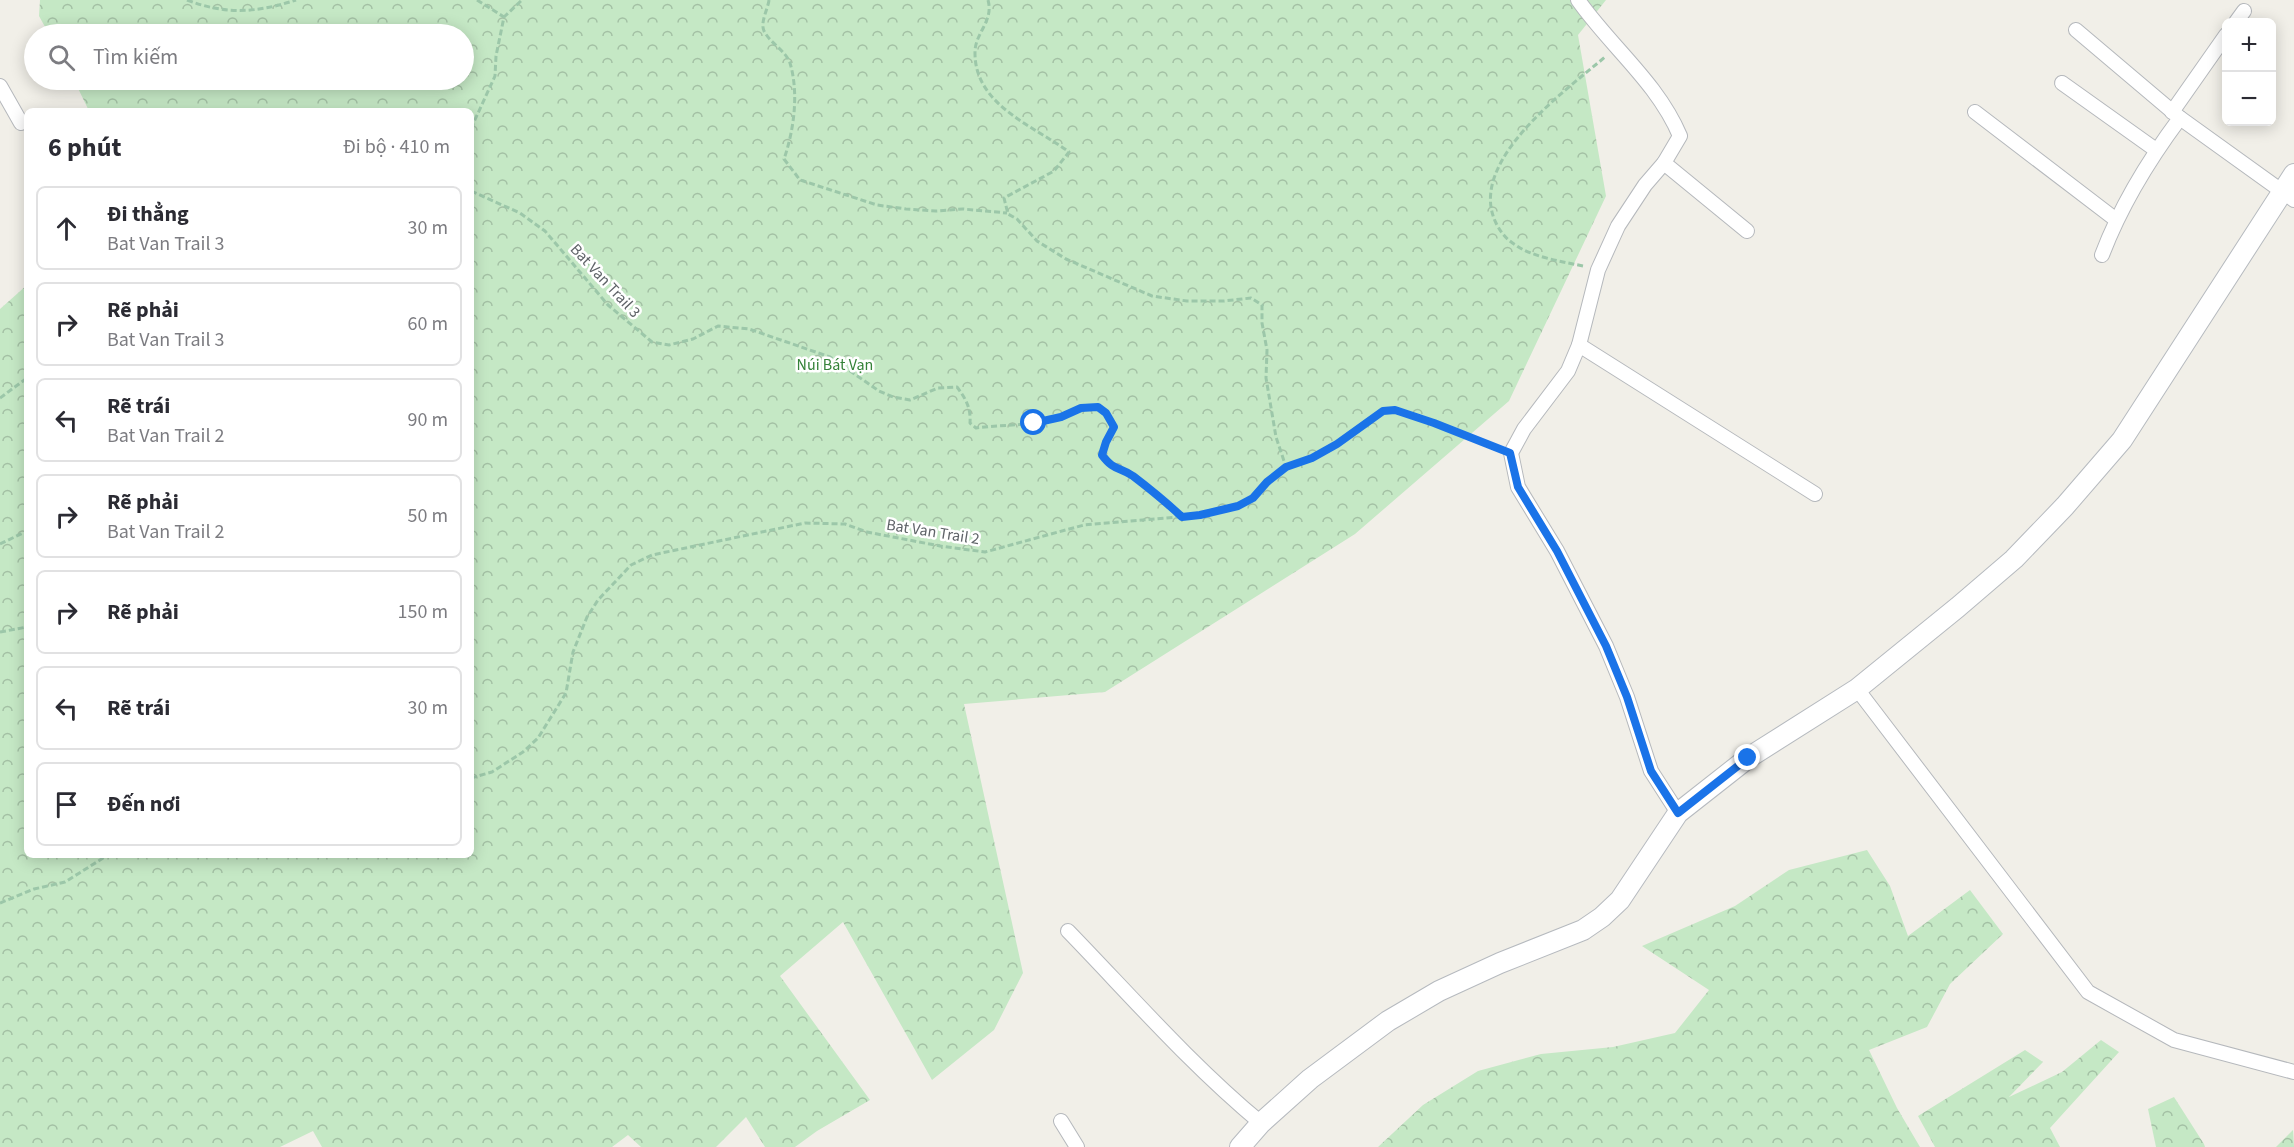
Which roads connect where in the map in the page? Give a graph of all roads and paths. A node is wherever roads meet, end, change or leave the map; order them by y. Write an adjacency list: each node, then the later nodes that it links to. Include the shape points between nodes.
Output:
1 (187, 0): 2 (path, via 214,9 244,11 268,9)
2 (296, 0)
3 (477, 0): 9 (path)
4 (522, 0): 9 (path)
5 (769, 0): 25 (path, via 764,31 790,62 793,89 792,137 784,159 800,180 877,205)
6 (988, 0): 25 (path, via 991,10 975,51 979,74 1000,106 1068,152 1054,171 1004,198)
7 (1578, 0): 13 (street)
8 (2244, 11): 10 (street)
9 (504, 17): 18 (path, via 495,76)
10 (2239, 18)
11 (2076, 30): 17 (street)
12 (2222, 41): 17 (street)
13 (1618, 46): 21 (street, via 1670,112 1680,136); 29 (path, via 1527,125 1496,170 1490,191 1490,212 1501,233 1518,247)
14 (2062, 83): 20 (street)
15 (0, 86): 19 (street)
16 (1975, 112): 26 (street)
17 (2176, 115): 20 (street); 24 (street)
18 (474, 122)
19 (21, 123)
20 (2156, 150): 26 (street)
21 (1664, 164): 27 (street); 29 (street, via 1618,226)
22 (2294, 174): 24 (main road)
23 (474, 192): 36 (path, Bat Van Trail 3, via 520,213 545,231 609,305 652,342 669,345 693,339 718,326 749,329 830,357 893,398 910,400 938,388 957,387 968,404 970,423 976,428 1034,423 1081,408 1098,407 1114,427 1102,455 1111,466 1148,487)
24 (2288, 195): 41 (main road, via 2115,448 2065,506 2014,559)
25 (1008, 214): 34 (path, via 1037,241 1066,259 1152,296 1187,301 1251,298 1262,305 1266,378)
26 (2115, 219): 28 (street)
27 (1747, 231)
28 (2102, 255)
29 (1598, 270): 30 (street)
30 (1579, 345): 33 (street, via 1568,371); 35 (street)
31 (24, 380): 32 (path)
32 (0, 398)
33 (1510, 453): 34 (path, Bat Van Trail 2, via 1395,410 1383,411 1337,444); 43 (street, via 1518,487 1557,551 1606,646 1651,771)
34 (1286, 467): 36 (path, Bat Van Trail 2, via 1253,498 1238,506)
35 (1815, 494)
36 (1182, 517): 42 (path, Bat Van Trail 2, via 1084,525 985,552 867,532 845,524 805,523 652,555 631,565 587,617 573,652 566,693 537,738 492,772)
37 (24, 532): 38 (path)
38 (0, 544)
39 (24, 628): 40 (path)
40 (0, 632)
41 (1857, 688): 43 (main road, via 1748,758); 47 (street, via 2088,992 2174,1040)
42 (474, 777)
43 (1678, 813): 49 (main road, via 1620,900 1602,917 1583,930 1439,992 1388,1021 1310,1079)
44 (103, 858): 45 (path, via 65,882)
45 (0, 903)
46 (1068, 931): 49 (street, via 1177,1044)
47 (2294, 1072)
48 (1061, 1121): 50 (street)
49 (1262, 1123): 51 (main road)
50 (1077, 1147)
51 (1240, 1147)

